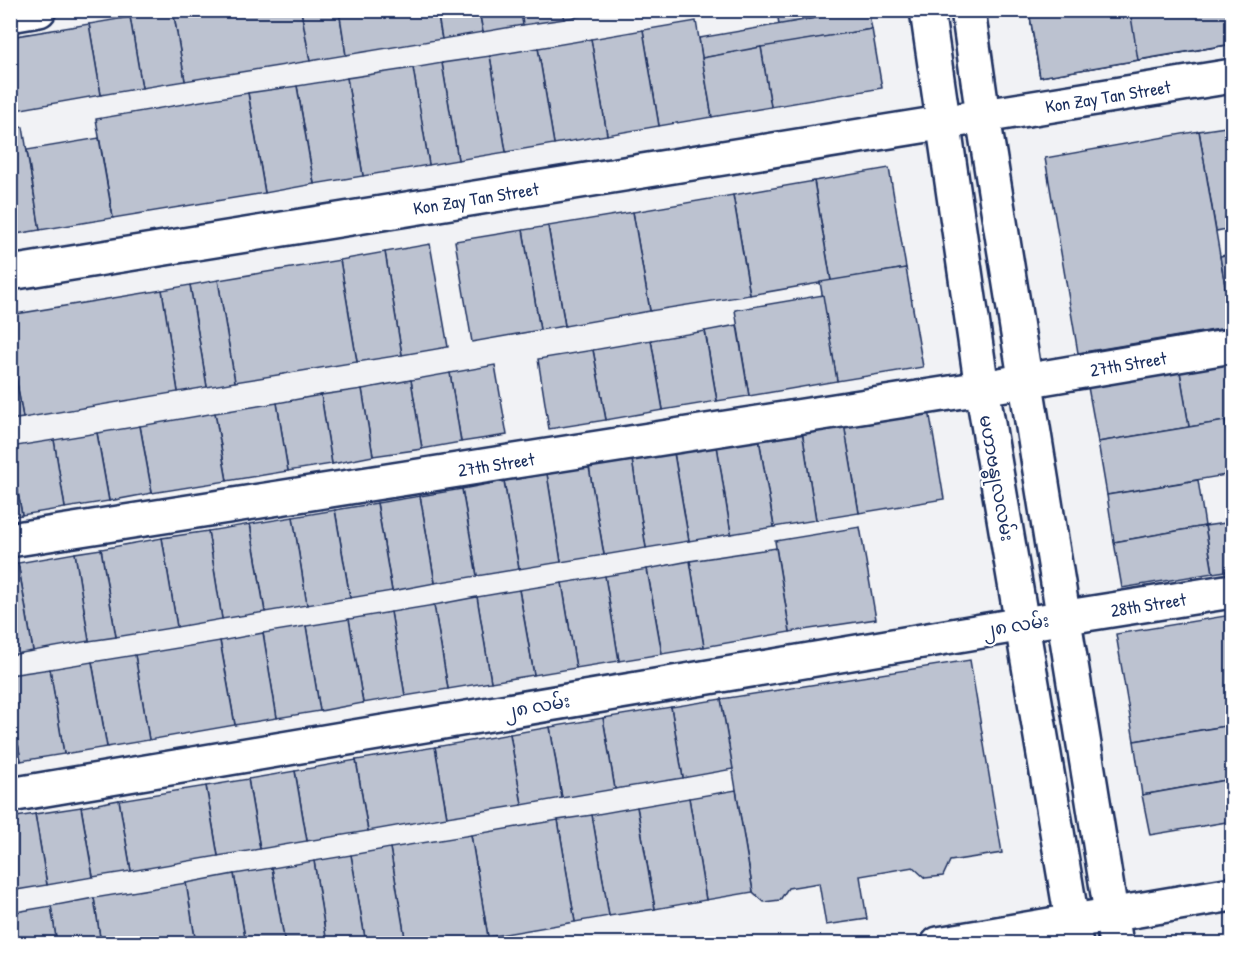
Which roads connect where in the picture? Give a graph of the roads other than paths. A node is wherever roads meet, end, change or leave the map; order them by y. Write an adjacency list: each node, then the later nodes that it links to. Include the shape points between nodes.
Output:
1 (39, 10): 4 (street)
2 (927, 10): 7 (street, မဟာဗန္ဓုလလမ်း)
3 (968, 10): 6 (street)
4 (10, 15)
5 (1233, 76): 6 (street, Kon Zay Tan Street)
6 (983, 116): 7 (street, Kon Zay Tan Street); 10 (street)
7 (942, 123): 8 (street, Kon Zay Tan Street); 11 (street, မဟာဗန္ဓုလလမ်း)
8 (10, 273)
9 (1233, 346): 10 (street, 27th Street)
10 (1025, 380): 11 (street, 27th Street); 14 (street)
11 (982, 388): 12 (street, 27th Street); 15 (street, မဟာဗန္ဓုလလမ်း)
12 (10, 540)
13 (1233, 591): 14 (street, 28th Street)
14 (1064, 618): 15 (street, ၂၈ လမ်း); 18 (street)
15 (1023, 624): 16 (street, ၂၈ လမ်း); 19 (street, မဟာဗန္ဓုလလမ်း)
16 (10, 795)
17 (1233, 894): 18 (street)
18 (1114, 929): 19 (street)
19 (1074, 932): 20 (street)
20 (938, 944)

